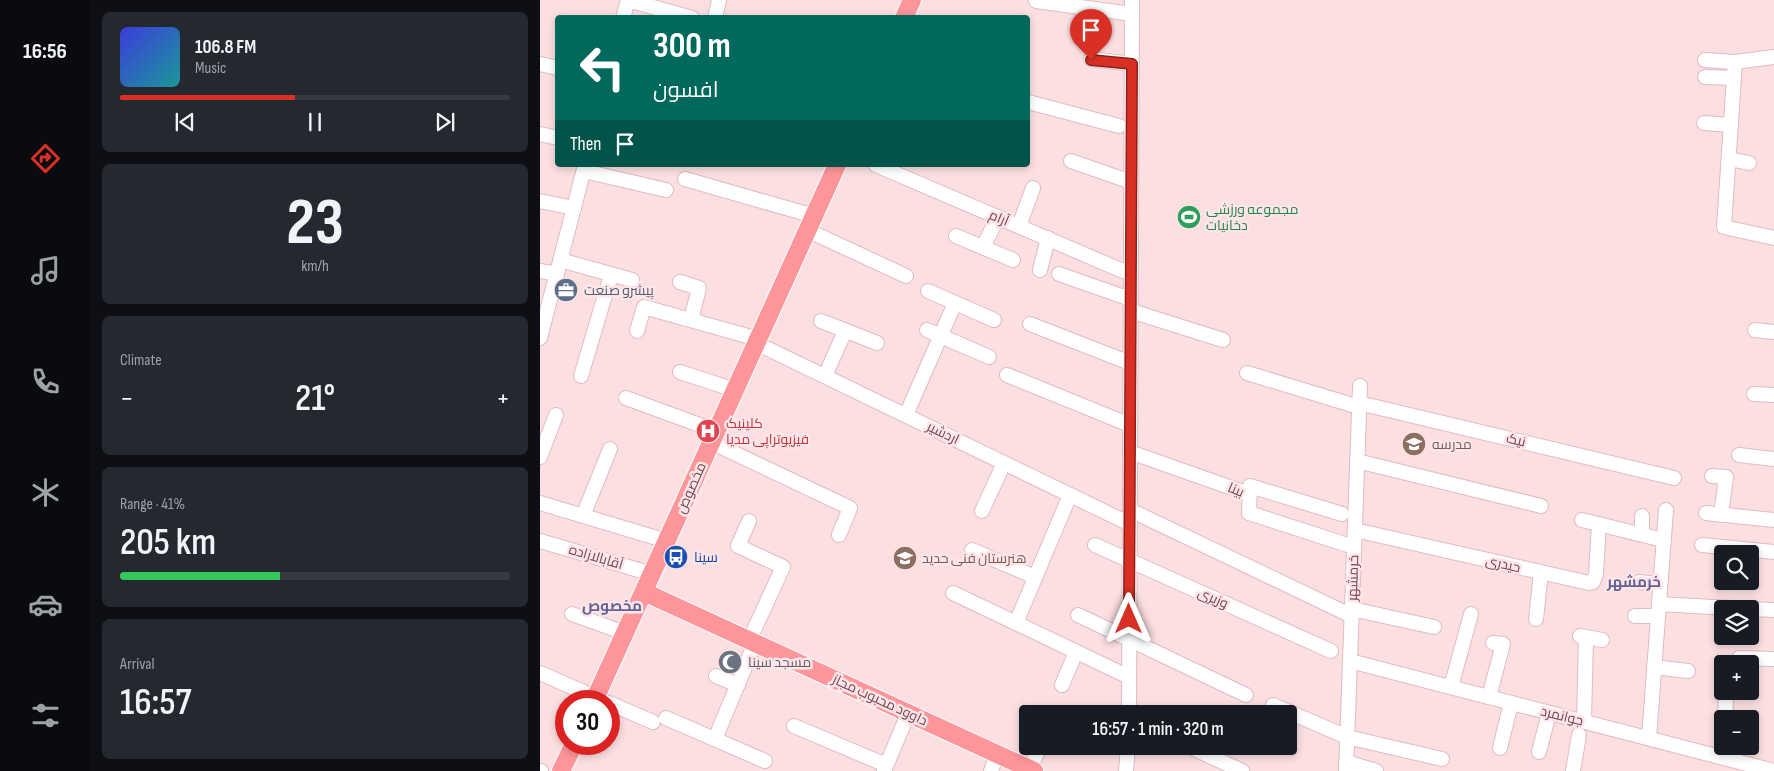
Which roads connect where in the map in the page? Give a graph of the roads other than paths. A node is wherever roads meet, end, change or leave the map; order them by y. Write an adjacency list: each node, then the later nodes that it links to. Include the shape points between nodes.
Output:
1 (628, 0): 7 (street); 8 (street)
2 (719, 0): 9 (street)
3 (912, 0): 10 (main road)
4 (1132, 0): 6 (street)
5 (1036, 1): 6 (street)
6 (1132, 14): 16 (street)
7 (624, 15)
8 (681, 15)
9 (716, 15)
10 (905, 15)
11 (1774, 57): 14 (street)
12 (1091, 60): 16 (street)
13 (1705, 60): 14 (street)
14 (1736, 62): 19 (street)
15 (540, 64): 17 (street)
16 (1132, 64): 33 (street)
17 (555, 67)
18 (1705, 77): 19 (street)
19 (1734, 78): 22 (street)
20 (1030, 103): 23 (street)
21 (1704, 123): 22 (street)
22 (1731, 125): 26 (street)
23 (1119, 126)
24 (540, 134): 25 (street)
25 (555, 137)
26 (1729, 159): 28 (street); 43 (street, via 1724,227)
27 (1071, 161): 33 (street)
28 (1750, 162)
29 (836, 167): 39 (main road, مخصوص)
30 (881, 167): 38 (street, آرام)
31 (584, 168): 35 (street); 37 (street)
32 (685, 179): 39 (street)
33 (1131, 182): 58 (street)
34 (1033, 188): 40 (street)
35 (666, 190)
36 (540, 201): 37 (street)
37 (574, 208): 45 (street)
38 (998, 217): 40 (street, آرام); 44 (street)
39 (811, 223): 53 (street); 71 (main road, مخصوص)
40 (1018, 226): 42 (street, آرام)
41 (956, 236): 44 (street)
42 (1048, 238): 47 (street); 49 (street, آرام)
43 (1774, 238)
44 (983, 247): 46 (street)
45 (560, 260): 50 (street); 52 (street)
46 (1013, 260)
47 (1040, 270)
48 (540, 271): 50 (street)
49 (1123, 271)
50 (557, 274): 69 (street)
51 (1059, 274): 58 (street)
52 (611, 275): 54 (street); 78 (street)
53 (906, 276)
54 (632, 280)
55 (680, 282): 59 (street, via 699,288)
56 (928, 292): 57 (street)
57 (955, 303): 60 (street); 68 (street)
58 (1130, 305): 70 (street); 74 (street)
59 (692, 320): 66 (street, اردشیر, via 644,307); 71 (street, اردشیر)
60 (994, 320)
61 (821, 321): 63 (street)
62 (1030, 324): 74 (street)
63 (845, 330): 72 (street); 79 (street)
64 (927, 330): 68 (street)
65 (1755, 330): 67 (street)
66 (637, 332)
67 (1774, 332)
68 (941, 336): 73 (street); 87 (street)
69 (540, 338)
70 (1224, 340)
71 (757, 341): 79 (street, اردشیر); 81 (main road, مخصوص)
72 (877, 343)
73 (990, 357)
74 (1130, 362): 88 (street)
75 (680, 372): 81 (street)
76 (1247, 373): 85 (street, نیک)
77 (1007, 375): 88 (street)
78 (581, 376)
79 (825, 376): 87 (street, اردشیر)
80 (1360, 386): 85 (street, خرمشهر)
81 (735, 390): 89 (main road, مخصوص)
82 (1754, 394): 83 (street)
83 (1774, 395)
84 (626, 398): 89 (street)
85 (1359, 405): 95 (street, خرمشهر); 98 (street, نیک)
86 (556, 415): 93 (street)
87 (906, 416): 96 (street, اردشیر)
88 (1130, 425): 91 (street)
89 (714, 437): 117 (street, via 850,508); 120 (main road, مخصوص)
90 (610, 449): 108 (street)
91 (1130, 452): 100 (street, بینا); 110 (street)
92 (1739, 455): 94 (street)
93 (540, 457)
94 (1774, 459)
95 (1357, 462): 102 (street); 115 (street, خرمشهر)
96 (1004, 463): 99 (street, اردشیر); 104 (street)
97 (1712, 476): 107 (street, via 1726,477)
98 (1674, 478)
99 (1070, 494): 110 (street, اردشیر); 129 (street)
100 (1249, 494): 106 (street, via 1250,486); 123 (street, بینا, via 1249,513)
101 (540, 503): 108 (street)
102 (1541, 506)
103 (1666, 510): 118 (street)
104 (982, 511)
105 (1706, 513): 107 (street)
106 (1342, 514)
107 (1721, 515): 112 (street)
108 (583, 516): 120 (street)
109 (1642, 516): 116 (street)
110 (1130, 517): 126 (street); 138 (street, اردشیر)
111 (1582, 520): 114 (street)
112 (1774, 520)
113 (749, 521): 149 (street, via 738,546 783,567)
114 (1599, 524): 116 (street); 127 (street, حیدری, via 1593,582)
115 (1355, 530): 123 (street, خرمشهر); 127 (street, حیدری)
116 (1642, 534): 118 (street)
117 (839, 535)
118 (1664, 540): 131 (street)
119 (540, 541): 128 (street, آقابالازاده)
120 (666, 542): 128 (main road, مخصوص)
121 (1095, 545): 126 (street, وزیری)
122 (1702, 545): 125 (street)
123 (1354, 548): 138 (street, خرمشهر)
124 (972, 550): 129 (street)
125 (1774, 552)
126 (1129, 560): 147 (street); 151 (street, وزیری)
127 (1541, 572): 143 (street)
128 (652, 574): 132 (main road, مخصوص)
129 (1035, 577): 144 (street)
130 (1639, 582): 131 (street)
131 (1660, 584): 136 (street)
132 (644, 592): 146 (main road, مخصوص); 149 (main road, داوود محبوب مجاز)
133 (953, 593): 144 (street)
134 (1714, 609): 136 (street)
135 (1759, 609): 137 (street)
136 (1658, 610): 142 (street); 156 (street)
137 (1774, 610)
138 (1352, 612): 145 (street, اردشیر); 155 (street, خرمشهر)
139 (572, 614): 146 (street)
140 (1471, 614): 163 (street)
141 (1078, 615): 147 (street)
142 (1635, 616)
143 (1536, 619)
144 (1016, 623): 152 (street)
145 (1434, 627)
146 (625, 633): 165 (main road, مخصوص)
147 (1129, 639): 160 (street); 166 (street)
148 (1602, 640): 174 (street, via 1583,637)
149 (752, 642): 161 (street); 172 (main road, داوود محبوب مجاز)
150 (1493, 643): 167 (street, via 1503,644)
151 (1331, 651)
152 (1076, 652): 160 (street); 162 (street)
153 (1759, 659): 154 (street)
154 (1774, 659)
155 (1350, 661): 163 (street, جوانمرد); 177 (street, خرمشهر)
156 (1654, 667): 157 (street); 178 (street)
157 (1688, 671)
158 (540, 673): 164 (street)
159 (716, 676): 161 (street)
160 (1129, 677): 169 (street)
161 (738, 685): 179 (street)
162 (1062, 685)
163 (1451, 687): 167 (street, جوانمرد)
164 (576, 690)
165 (604, 690)
166 (1246, 695)
167 (1489, 697): 168 (street, جوانمرد)
168 (1511, 703): 171 (street, جوانمرد); 180 (street)
169 (1129, 705)
170 (620, 707): 179 (street)
171 (1549, 712): 174 (street, جوانمرد); 182 (street)
172 (908, 714): 183 (main road, داوود محبوب مجاز); 192 (street)
173 (1297, 715): 177 (street)
174 (1584, 722): 178 (street, جوانمرد)
175 (794, 726): 192 (street)
176 (1579, 735): 199 (street)
177 (1347, 737): 189 (street); 191 (street, خرمشهر)
178 (1649, 738): 181 (street, جوانمرد)
179 (715, 739): 190 (street)
180 (1500, 748)
181 (1714, 750)
182 (1539, 752)
183 (998, 754): 193 (main road, داوود محبوب مجاز); 195 (street)
184 (569, 755): 194 (main road)
185 (1037, 755): 193 (street)
186 (1127, 755): 196 (street)
187 (1207, 755): 197 (street)
188 (1732, 755): 200 (street, جوانمرد)
189 (1442, 759)
190 (765, 761)
191 (1346, 767): 198 (street)
192 (885, 768)
193 (1032, 770)
194 (561, 771)
195 (991, 771)
196 (1126, 771)
197 (1242, 771)
198 (1376, 771)
199 (1573, 771)
200 (1774, 771)

